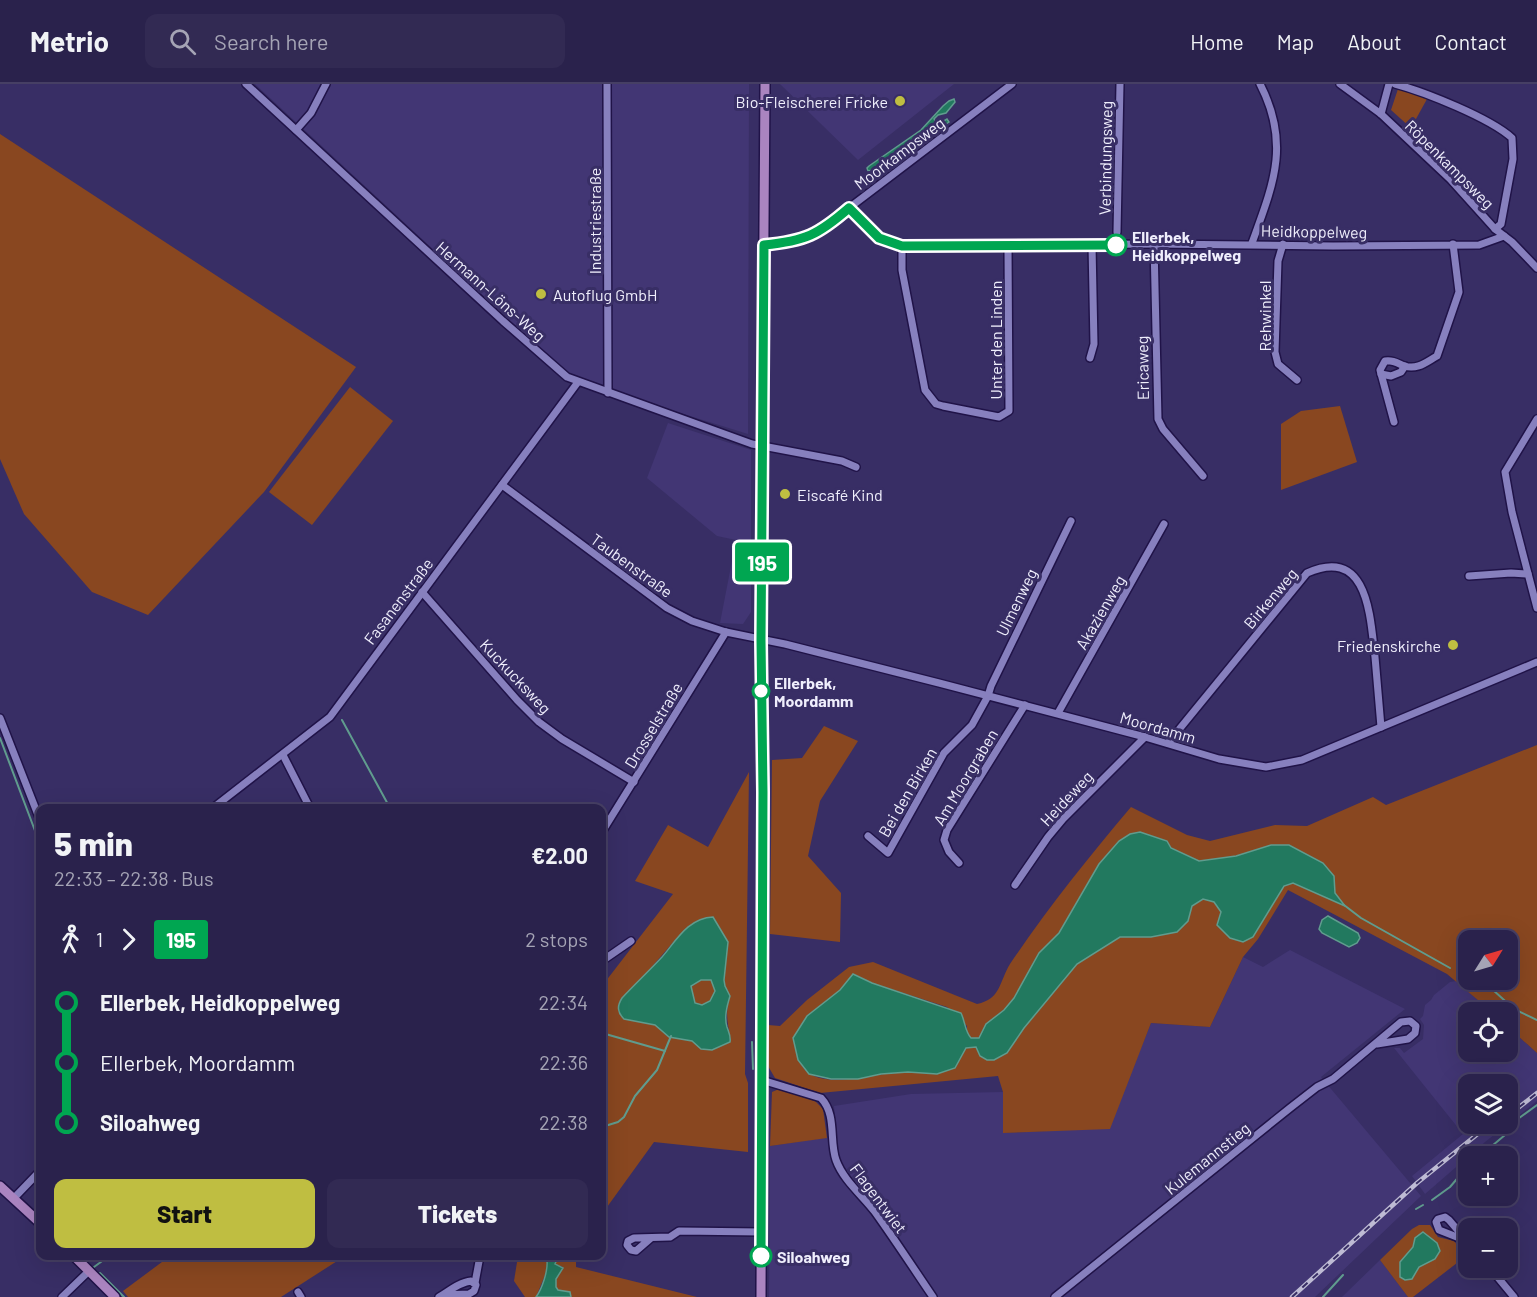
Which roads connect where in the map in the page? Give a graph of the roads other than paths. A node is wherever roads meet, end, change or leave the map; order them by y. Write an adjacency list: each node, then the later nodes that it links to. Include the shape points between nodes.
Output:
1 (246, 84): 12 (street, Hermann-Löns-Weg)
2 (326, 84): 12 (street, via 311,113)
3 (607, 84): 31 (street, Industriestraße)
4 (765, 84): 21 (main road)
5 (1012, 84): 13 (street, Moorkampsweg)
6 (1120, 84): 15 (street, Verbindungsweg)
7 (1260, 84): 17 (street, via 1272,114 1278,149 1270,191)
8 (1340, 84): 11 (street, Röpenkampsweg)
9 (1389, 84): 11 (street)
10 (1395, 84): 14 (street, via 1459,109 1512,138 1513,159 1501,224)
11 (1381, 114): 14 (street, Röpenkampsweg)
12 (296, 130): 30 (street, Hermann-Löns-Weg, via 503,321 567,378)
13 (849, 208): 21 (street, Moorkampsweg, via 812,236); 23 (street, Heidkoppelweg, via 879,238)
14 (1496, 229): 16 (street, Röpenkampsweg)
15 (1117, 232)
16 (1504, 236): 20 (street, Heidkoppelweg, via 1479,245); 25 (street, Röpenkampsweg)
17 (1252, 243): 18 (street, Heidkoppelweg); 19 (street, Heidkoppelweg)
18 (1154, 244): 22 (street, Heidkoppelweg); 36 (street, Ericaweg, via 1158,419)
19 (1283, 244): 20 (street, Heidkoppelweg); 29 (street, Rehwinkel, via 1278,261 1275,352 1278,364)
20 (1453, 244): 27 (street, via 1459,292 1445,338 1437,356 1417,368)
21 (764, 245): 34 (main road)
22 (1092, 245): 24 (street, Heidkoppelweg); 26 (street, via 1094,344)
23 (902, 246): 24 (street, Heidkoppelweg); 24 (street, Unter den Linden, via 902,270 925,390 936,404 999,417 1009,411)
24 (1008, 246)
25 (1537, 268)
26 (1090, 358)
27 (1405, 366): 28 (street, via 1401,372); 28 (street, via 1384,360)
28 (1381, 374): 33 (street)
29 (1297, 380)
30 (578, 382): 31 (street, Hermann-Löns-Weg); 37 (street, Fasanenstraße)
31 (608, 393): 34 (street, Hermann-Löns-Weg)
32 (1537, 419): 40 (street, via 1505,472)
33 (1394, 422)
34 (762, 446): 35 (street, Hermann-Löns-Weg, via 842,461); 45 (main road)
35 (856, 468)
36 (1203, 476)
37 (502, 485): 42 (street, Fasanenstraße); 44 (street, Taubenstraße, via 667,608)
38 (1071, 521): 47 (street, Ulmenweg)
39 (1164, 524): 49 (street, Akazienweg)
40 (1528, 574): 41 (street); 43 (street)
41 (1468, 576)
42 (422, 592): 54 (street, Fasanenstraße, via 330,717); 55 (street, Kuckucksweg, via 539,722)
43 (1537, 608)
44 (726, 632): 45 (street, Taubenstraße); 55 (street, Drosselstraße)
45 (761, 640): 47 (street, Moordamm); 66 (main road)
46 (1537, 662): 51 (street, Moordamm)
47 (988, 696): 48 (street, Moordamm); 60 (street, Bei den Birken, via 972,724 944,753 888,853)
48 (1025, 705): 49 (street, Moordamm); 61 (street, Am Moorgraben, via 947,830 944,840)
49 (1058, 713): 52 (street, Moordamm)
50 (0, 718): 58 (street)
51 (1381, 727): 53 (street, Moordamm, via 1278,766 1243,764); 53 (street, Birkenweg, via 1371,617 1365,594 1347,571 1336,566 1321,567 1307,573)
52 (1145, 737): 53 (street, Moordamm); 62 (street, Heideweg, via 1063,819)
53 (1168, 743)
54 (283, 755): 56 (street, Fasanenstraße); 57 (street)
55 (634, 782): 59 (street, Drosselstraße)
56 (218, 804)
57 (308, 804)
58 (36, 810)
59 (606, 826)
60 (868, 836)
61 (959, 863)
62 (1015, 885)
63 (631, 940): 64 (street)
64 (606, 958)
65 (1377, 1044): 65 (street, Kulemannstieg, via 1408,1038 1415,1033 1416,1026 1410,1021 1401,1022); 84 (street, Kulemannstieg, via 1290,1108)
66 (762, 1083): 71 (main road); 83 (street, Flagentwiet, via 820,1098 826,1104 839,1167)
67 (36, 1175): 69 (street)
68 (0, 1186): 69 (main road)
69 (15, 1197): 70 (main road)
70 (36, 1218)
71 (761, 1232): 72 (street, via 679,1231 670,1237); 82 (main road)
72 (651, 1238)
73 (78, 1260): 75 (main road)
74 (479, 1260): 77 (street)
75 (89, 1271): 80 (street); 81 (main road)
76 (1498, 1278): 85 (street)
77 (475, 1283): 78 (street); 79 (street, via 465,1281)
78 (474, 1295): 79 (street)
79 (441, 1296)
80 (62, 1297)
81 (116, 1297)
82 (761, 1297)
83 (933, 1297)
84 (1055, 1297)
85 (1514, 1297)

